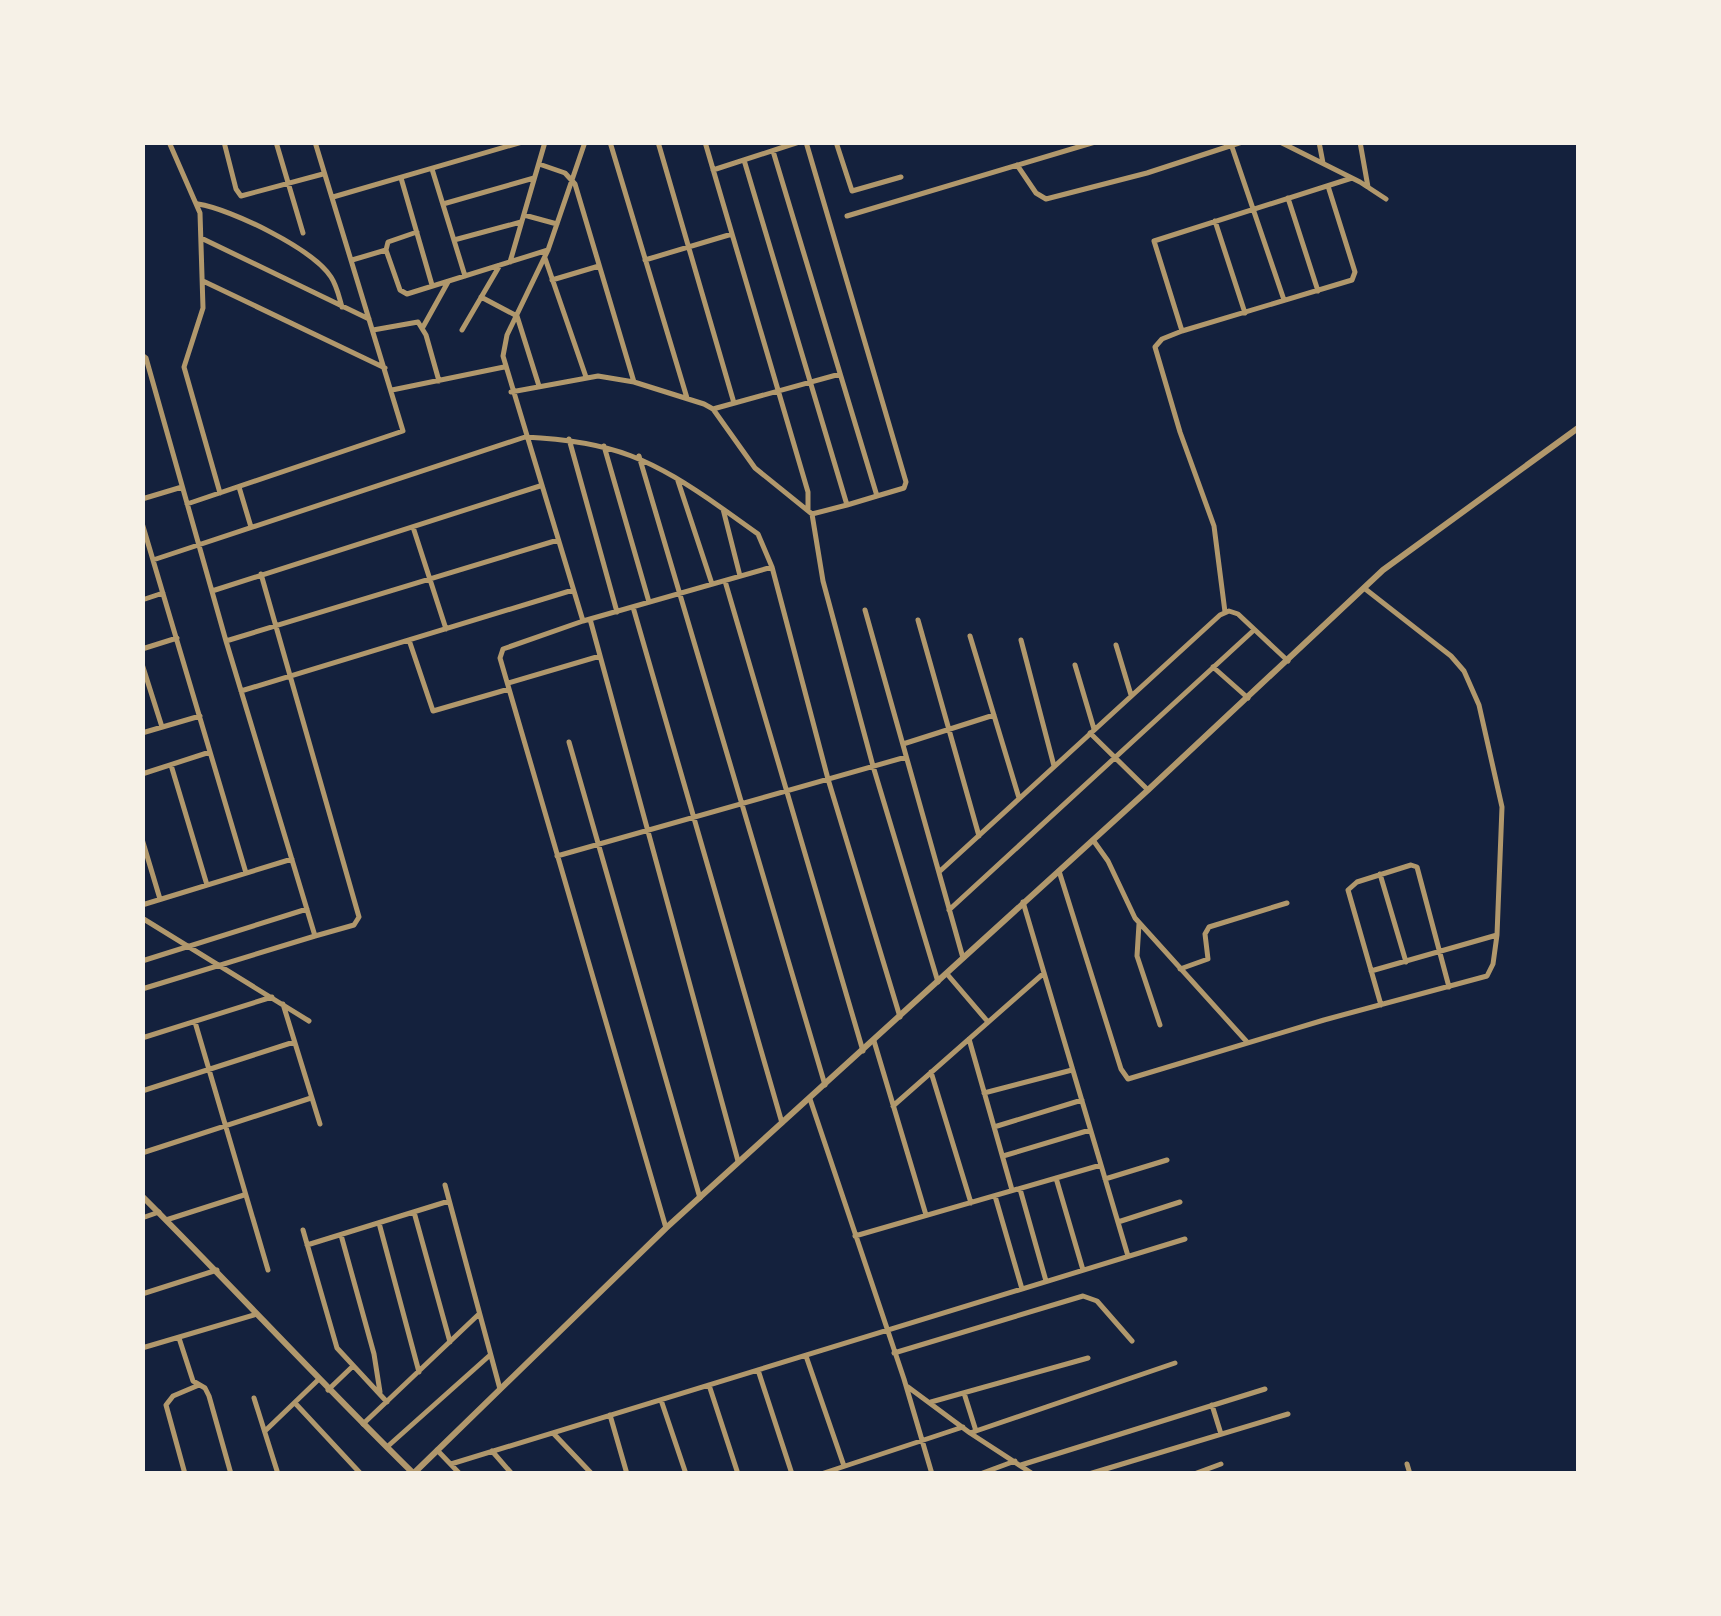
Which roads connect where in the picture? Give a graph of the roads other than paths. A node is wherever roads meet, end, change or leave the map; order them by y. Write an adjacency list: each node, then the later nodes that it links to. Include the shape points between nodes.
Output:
1 (170, 142): 40 (street)
2 (224, 142): 34 (street, via 241,196)
3 (276, 142): 34 (street)
4 (315, 142): 28 (street)
5 (360, 142): 6 (street)
6 (372, 142)
7 (522, 142): 26 (street)
8 (545, 142): 24 (street)
9 (585, 142): 31 (street)
10 (610, 142): 56 (street)
11 (658, 142): 52 (street)
12 (705, 142): 27 (street)
13 (802, 142): 21 (street); 101 (street, via 906,482)
14 (836, 142): 32 (street, via 852,191)
15 (1095, 142): 25 (street)
16 (1242, 142): 20 (street)
17 (1280, 142): 23 (street)
18 (1319, 142): 23 (street)
19 (1360, 142): 36 (street)
20 (1232, 147): 25 (street, via 1046,199); 42 (street)
21 (773, 151): 22 (street); 79 (street)
22 (744, 160): 27 (street); 83 (street)
23 (1323, 163): 33 (street)
24 (539, 164): 30 (street); 31 (street)
25 (1016, 166): 43 (street)
26 (432, 169): 29 (street); 41 (street)
27 (713, 170): 49 (street)
28 (324, 174): 34 (street); 37 (street)
29 (401, 178): 37 (street); 47 (street)
30 (534, 178): 41 (street); 44 (street)
31 (572, 178): 46 (street); 59 (street)
32 (901, 178)
33 (1352, 178): 35 (street); 36 (street)
34 (288, 184): 48 (street)
35 (1328, 186): 38 (street); 65 (street, via 1355,276)
36 (1368, 187): 39 (street)
37 (332, 198): 55 (street)
38 (1288, 198): 42 (street); 65 (street)
39 (1386, 198)
40 (198, 204): 50 (street); 68 (street, via 248,220 326,270)
41 (443, 204): 51 (street)
42 (1253, 209): 45 (street); 67 (street)
43 (847, 216)
44 (523, 218): 46 (street); 51 (street); 57 (street)
45 (1214, 221): 69 (street); 75 (street, via 1154,242)
46 (557, 224): 54 (street)
47 (417, 232): 53 (street, via 388,242); 64 (street)
48 (303, 233)
49 (732, 234): 52 (street); 87 (street)
50 (201, 238): 62 (street); 68 (street)
51 (454, 240): 60 (street)
52 (688, 248): 56 (street); 89 (street)
53 (386, 250): 55 (street); 64 (street, via 403,293)
54 (546, 254): 57 (street); 61 (street); 70 (street)
55 (352, 260): 71 (street)
56 (645, 260): 88 (street)
57 (510, 262): 58 (street)
58 (500, 265): 60 (street); 66 (street)
59 (598, 266): 61 (street); 82 (street)
60 (465, 276): 63 (street)
61 (552, 280): 80 (street)
62 (202, 281): 78 (street); 100 (street, via 200,325 184,367)
63 (448, 281): 64 (street); 72 (street)
64 (432, 286)
65 (1318, 291): 67 (street)
66 (481, 297): 70 (street); 74 (street)
67 (1284, 301): 69 (street)
68 (342, 307): 71 (street)
69 (1245, 313): 75 (street)
70 (517, 316): 77 (street, via 504,345); 84 (street)
71 (370, 320): 73 (street)
72 (423, 328): 73 (street, via 412,321); 81 (street)
73 (374, 330): 78 (street)
74 (462, 330)
75 (1182, 332): 130 (street, via 1157,342 1155,354 1214,526)
76 (142, 355): 98 (street)
77 (504, 366): 81 (street); 86 (street)
78 (385, 368): 85 (street)
79 (840, 374): 83 (street); 101 (street)
80 (586, 377): 82 (street); 84 (street)
81 (439, 381): 85 (street)
82 (634, 382): 88 (street)
83 (810, 384): 87 (street); 104 (street)
84 (540, 386): 86 (street)
85 (392, 390): 99 (street, via 400,434)
86 (512, 392): 92 (street)
87 (778, 393): 89 (street); 106 (street)
88 (686, 398): 90 (street)
89 (734, 403): 90 (street)
90 (713, 409): 106 (street, via 755,468)
91 (1578, 428): 120 (street)
92 (525, 437): 93 (street); 97 (street); 109 (street)
93 (569, 439): 94 (street); 129 (street)
94 (604, 446): 95 (street); 126 (street)
95 (639, 456): 96 (street); 124 (street)
96 (678, 478): 105 (street); 119 (street)
97 (540, 486): 108 (street); 110 (street)
98 (182, 487): 102 (street); 103 (street)
99 (240, 487): 100 (street); 109 (street)
100 (220, 493): 103 (street)
101 (877, 496): 104 (street)
102 (142, 499)
103 (187, 504): 112 (street)
104 (847, 505): 106 (street)
105 (723, 510): 114 (street, via 758,534); 116 (street)
106 (810, 512): 165 (street)
107 (142, 523): 111 (street)
108 (413, 526): 115 (street); 117 (street)
109 (251, 528): 112 (street)
110 (558, 540): 117 (street); 122 (street)
111 (146, 545): 113 (street)
112 (200, 545): 113 (street); 121 (street)
113 (154, 560): 123 (street)
114 (772, 567): 116 (street); 168 (street)
115 (261, 574): 121 (street); 133 (street)
116 (740, 576): 118 (street)
117 (430, 579): 133 (street); 134 (street)
118 (725, 580): 119 (street); 170 (street)
119 (712, 584): 124 (street)
120 (1364, 588): 144 (street); 195 (street, via 1451,656 1479,705 1502,799)
121 (212, 590): 140 (street)
122 (573, 590): 131 (street); 134 (street)
123 (163, 593): 125 (street); 137 (street)
124 (681, 593): 126 (street); 172 (street)
125 (142, 600)
126 (649, 602): 127 (street)
127 (634, 607): 129 (street); 173 (street)
128 (865, 610): 160 (street)
129 (616, 612): 131 (street)
130 (1224, 612): 135 (street, via 1238,614); 151 (street)
131 (586, 620): 143 (street); 149 (street, via 504,649)
132 (918, 620): 156 (street)
133 (276, 626): 140 (street); 148 (street)
134 (446, 629): 138 (street)
135 (1254, 630): 144 (street); 147 (street)
136 (970, 636): 153 (street)
137 (177, 638): 142 (street); 154 (street)
138 (409, 640): 148 (street); 149 (street, via 434,711)
139 (1021, 640): 166 (street)
140 (226, 641): 150 (street)
141 (1116, 645): 151 (street)
142 (142, 648)
143 (600, 656): 149 (street); 174 (street)
144 (1288, 661): 152 (street)
145 (142, 664): 155 (street)
146 (1074, 665): 157 (street)
147 (1213, 666): 152 (street); 163 (street)
148 (290, 676): 150 (street); 194 (street, via 359,917)
149 (508, 686): 179 (street)
150 (241, 691): 180 (street)
151 (1130, 695): 157 (street)
152 (1248, 699): 169 (street)
153 (994, 715): 156 (street); 171 (street)
154 (200, 716): 155 (street); 161 (street)
155 (162, 728): 158 (street)
156 (948, 729): 160 (street); 175 (street)
157 (1092, 731): 163 (street); 166 (street)
158 (142, 733)
159 (568, 742): 178 (street)
160 (903, 744): 162 (street)
161 (210, 752): 164 (street); 183 (street)
162 (906, 757): 165 (street); 182 (street)
163 (1116, 758): 169 (street); 191 (street)
164 (171, 765): 167 (street); 185 (street)
165 (874, 766): 168 (street); 206 (street)
166 (1054, 766): 171 (street)
167 (142, 774)
168 (828, 780): 170 (street); 212 (street)
169 (1148, 790): 177 (street)
170 (786, 791): 172 (street); 222 (street)
171 (1019, 798): 175 (street)
172 (742, 804): 173 (street); 226 (street)
173 (692, 818): 174 (street); 234 (street)
174 (646, 831): 178 (street); 241 (street)
175 (979, 836): 182 (street)
176 (142, 839): 186 (street)
177 (1093, 840): 181 (street); 193 (street)
178 (598, 845): 179 (street); 250 (street)
179 (557, 856): 261 (street)
180 (292, 859): 183 (street); 190 (street)
181 (1059, 870): 187 (street); 221 (street, via 1124,1077)
182 (939, 872): 191 (street)
183 (246, 873): 185 (street)
184 (1380, 874): 197 (street, via 1416,866); 200 (street); 203 (street, via 1348,890)
185 (207, 886): 186 (street)
186 (160, 900): 189 (street)
187 (1023, 902): 198 (street); 204 (street)
188 (1287, 902): 202 (street, via 1209,928 1208,959)
189 (142, 905)
190 (307, 909): 194 (street); 196 (street)
191 (950, 910): 198 (street)
192 (142, 918): 196 (street)
193 (1139, 924): 202 (street); 216 (street, via 1138,956)
194 (314, 936): 201 (street)
195 (1497, 936): 197 (street); 207 (street, via 1487,976)
196 (190, 946): 199 (street); 201 (street)
197 (1440, 952): 200 (street); 207 (street)
198 (963, 958): 205 (street)
199 (142, 961)
200 (1406, 962): 203 (street)
201 (222, 964): 208 (street); 209 (street)
202 (1180, 969): 221 (street)
203 (1371, 971): 211 (street)
204 (1044, 973): 215 (street); 224 (street)
205 (947, 974): 206 (street); 215 (street)
206 (938, 982): 212 (street)
207 (1449, 987): 211 (street)
208 (142, 990)
209 (272, 997): 210 (street); 214 (street)
210 (283, 1004): 213 (street); 220 (street)
211 (1381, 1005): 221 (street)
212 (900, 1018): 219 (street)
213 (309, 1021)
214 (194, 1022): 217 (street); 223 (street)
215 (988, 1022): 218 (street)
216 (1160, 1025)
217 (142, 1038)
218 (969, 1039): 225 (street); 228 (street)
219 (874, 1041): 222 (street); 232 (street)
220 (294, 1042): 223 (street); 229 (street)
221 (1248, 1043)
222 (862, 1051): 226 (street)
223 (209, 1069): 227 (street); 235 (street)
224 (1072, 1070): 228 (street); 231 (street)
225 (932, 1072): 232 (street); 253 (street)
226 (825, 1085): 230 (street)
227 (142, 1091)
228 (984, 1093): 236 (street)
229 (312, 1098): 233 (street); 235 (street)
230 (810, 1098): 234 (street); 264 (street)
231 (1082, 1100): 236 (street); 237 (street)
232 (893, 1106): 256 (street)
233 (320, 1124)
234 (782, 1124): 241 (street)
235 (225, 1127): 238 (street); 247 (street)
236 (994, 1128): 239 (street)
237 (1090, 1130): 239 (street); 242 (street)
238 (142, 1153)
239 (1003, 1156): 246 (street)
240 (1167, 1160): 244 (street)
241 (738, 1162): 250 (street)
242 (1101, 1165): 243 (street); 244 (street)
243 (1056, 1178): 246 (street); 270 (street)
244 (1105, 1179): 259 (street)
245 (445, 1186): 251 (street)
246 (1016, 1190): 249 (street); 271 (street)
247 (244, 1195): 258 (street); 269 (street)
248 (142, 1196): 254 (street)
249 (995, 1196): 253 (street); 272 (street)
250 (700, 1198): 261 (street)
251 (449, 1201): 255 (street); 275 (street)
252 (1180, 1202): 259 (street)
253 (971, 1203): 256 (street)
254 (159, 1212): 257 (street); 258 (street)
255 (414, 1212): 260 (street); 279 (street)
256 (926, 1216): 264 (street)
257 (142, 1218)
258 (166, 1220): 268 (street)
259 (1118, 1222): 267 (street)
260 (379, 1223): 263 (street); 288 (street)
261 (666, 1228): 293 (street)
262 (303, 1230): 266 (street)
263 (341, 1235): 266 (street); 297 (street)
264 (855, 1236): 276 (street)
265 (1185, 1239): 267 (street)
266 (307, 1245): 286 (street, via 333,1341)
267 (1128, 1256): 270 (street)
268 (216, 1270): 273 (street); 274 (street)
269 (268, 1270)
270 (1084, 1270): 271 (street)
271 (1046, 1282): 272 (street)
272 (1022, 1289): 276 (street)
273 (142, 1294)
274 (260, 1313): 277 (street); 289 (street)
275 (480, 1314): 279 (street); 282 (street)
276 (886, 1331): 281 (street); 283 (street)
277 (178, 1338): 280 (street); 290 (street)
278 (1132, 1341): 281 (street, via 1098,1302 1083,1296)
279 (450, 1342): 288 (street)
280 (142, 1348)
281 (894, 1353): 292 (street)
282 (490, 1355): 293 (street); 313 (street)
283 (806, 1356): 287 (street); 320 (street)
284 (1088, 1358): 296 (street)
285 (1175, 1363): 309 (street)
286 (353, 1366): 295 (street); 297 (street)
287 (758, 1370): 291 (street); 332 (street)
288 (419, 1372): 300 (street)
289 (318, 1380): 295 (street); 302 (street)
290 (199, 1385): 323 (street, via 166,1405); 324 (street, via 207,1390)
291 (709, 1385): 299 (street); 331 (street)
292 (906, 1385): 301 (street); 312 (street)
293 (500, 1389): 314 (street)
294 (1264, 1389): 303 (street)
295 (328, 1390): 306 (street)
296 (964, 1393): 301 (street); 309 (street)
297 (381, 1395): 300 (street)
298 (254, 1398): 308 (street)
299 (661, 1400): 305 (street); 330 (street)
300 (387, 1402): 306 (street)
301 (931, 1402): 307 (street)
302 (294, 1403): 308 (street); 321 (street)
303 (1212, 1405): 311 (street); 316 (street)
304 (1288, 1414): 311 (street)
305 (610, 1416): 310 (street); 329 (street)
306 (363, 1424): 313 (street)
307 (963, 1427): 309 (street); 312 (street)
308 (265, 1431): 325 (street)
309 (973, 1432): 316 (street)
310 (553, 1433): 315 (street); 328 (street)
311 (1221, 1434): 337 (street)
312 (923, 1442): 320 (street); 334 (street)
313 (387, 1447): 322 (street)
314 (437, 1450): 317 (street); 322 (street)
315 (492, 1452): 317 (street); 327 (street)
316 (1018, 1463): 335 (street); 336 (street)
317 (451, 1464): 326 (street)
318 (1221, 1464): 338 (street)
319 (1406, 1464): 339 (street)
320 (844, 1466): 333 (street)
321 (356, 1472)
322 (414, 1473)
323 (185, 1474)
324 (231, 1474)
325 (278, 1474)
326 (460, 1474)
327 (512, 1474)
328 (592, 1474)
329 (627, 1474)
330 (686, 1474)
331 (738, 1474)
332 (792, 1474)
333 (821, 1474)
334 (932, 1474)
335 (980, 1474)
336 (1033, 1474)
337 (1089, 1474)
338 (1194, 1474)
339 (1410, 1474)
340 (1446, 1474): 341 (street)
341 (1460, 1474)

